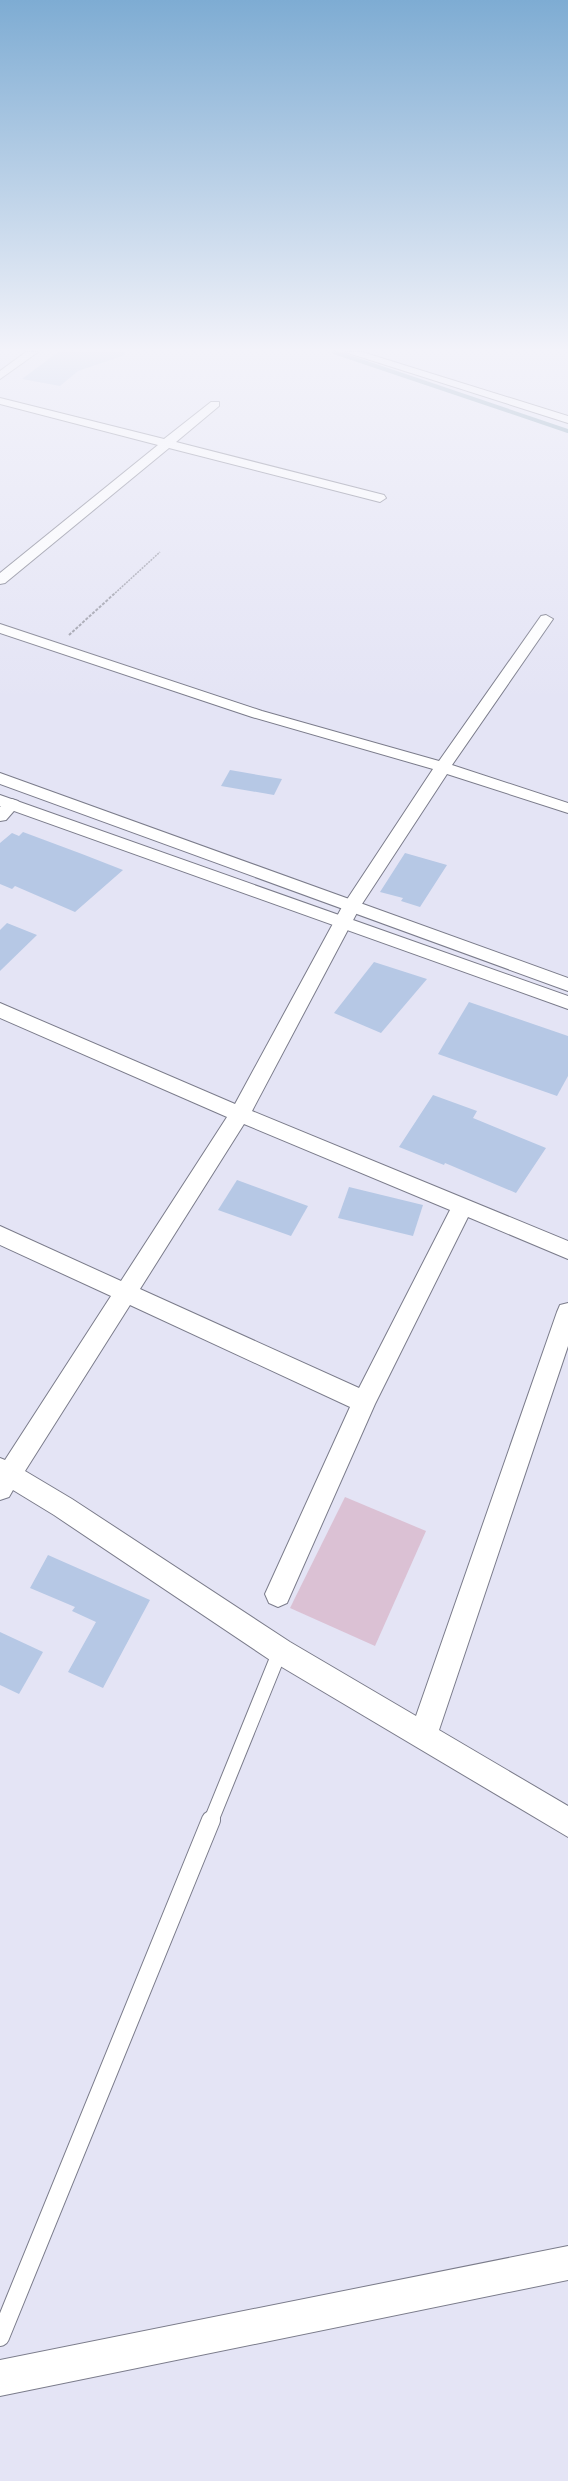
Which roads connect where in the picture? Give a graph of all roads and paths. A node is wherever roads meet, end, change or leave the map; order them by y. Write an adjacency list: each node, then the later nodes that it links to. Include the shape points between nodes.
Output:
1 (138, 468): 5 (street)
2 (264, 468): 3 (street)
3 (380, 498)
4 (160, 552): 8 (path)
5 (0, 580)
6 (546, 619): 9 (street)
7 (0, 628): 8 (street)
8 (56, 648): 9 (street, via 257,714)
9 (444, 767): 12 (street); 13 (street)
10 (0, 778): 13 (street)
11 (4, 807): 13 (street)
12 (568, 808)
13 (347, 914): 14 (street); 15 (street); 17 (street)
14 (568, 985)
15 (568, 1003)
16 (0, 1010): 17 (street)
17 (240, 1114): 18 (street); 21 (street)
18 (462, 1207): 20 (street); 23 (street)
19 (0, 1235): 21 (street)
20 (568, 1250)
21 (127, 1292): 23 (street); 24 (street)
22 (568, 1312): 27 (street)
23 (364, 1402): 25 (street)
24 (3, 1478): 26 (street, via 63,1507)
25 (278, 1594)
26 (280, 1651): 27 (street); 30 (lane)
27 (423, 1736): 28 (street)
28 (568, 1822)
29 (568, 2264): 31 (street)
30 (0, 2337)
31 (0, 2378)

